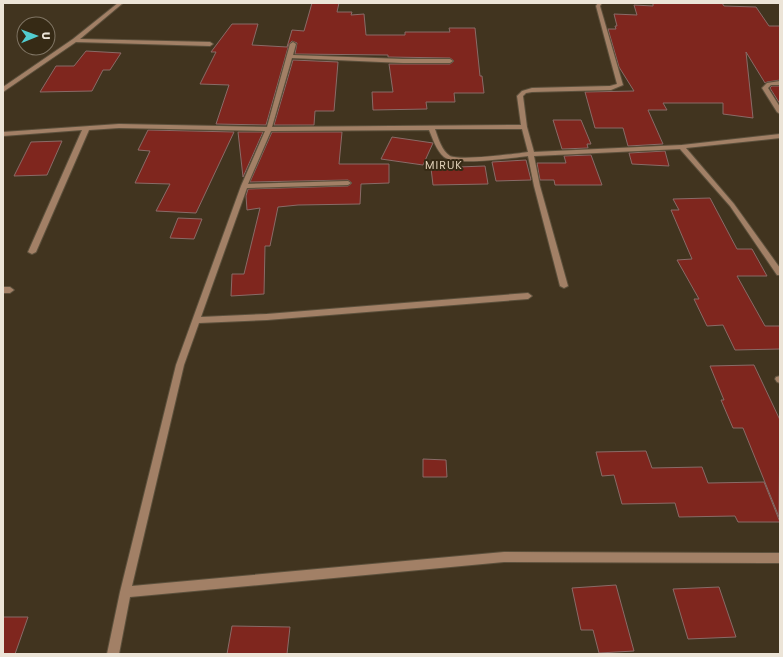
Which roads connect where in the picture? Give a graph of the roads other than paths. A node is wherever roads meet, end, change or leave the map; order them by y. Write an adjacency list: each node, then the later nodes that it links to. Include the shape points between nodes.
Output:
1 (121, 3): 3 (street)
2 (600, 3): 12 (street, via 598,6 620,85 611,88 524,92 520,96)
3 (75, 40): 4 (street); 9 (street)
4 (210, 44)
5 (293, 44): 6 (street)
6 (290, 56): 7 (street); 14 (street)
7 (450, 61)
8 (780, 83): 10 (street, via 769,84 765,88)
9 (3, 90)
10 (780, 112)
11 (431, 127): 12 (street); 14 (street); 18 (street, via 442,152 449,158)
12 (524, 127): 18 (street)
13 (86, 129): 14 (street, via 119,126); 15 (street); 21 (street)
14 (269, 129): 20 (street)
15 (3, 134)
16 (780, 136): 17 (street)
17 (682, 147): 18 (street); 22 (street, via 732,205)
18 (531, 154): 23 (street)
19 (348, 184): 20 (street)
20 (244, 186): 25 (street)
21 (32, 252)
22 (780, 273)
23 (564, 286)
24 (528, 296): 25 (street, via 267,317)
25 (196, 320): 27 (street, via 180,365)
26 (780, 558): 27 (street, via 504,557)
27 (125, 592): 28 (street)
28 (113, 654)

